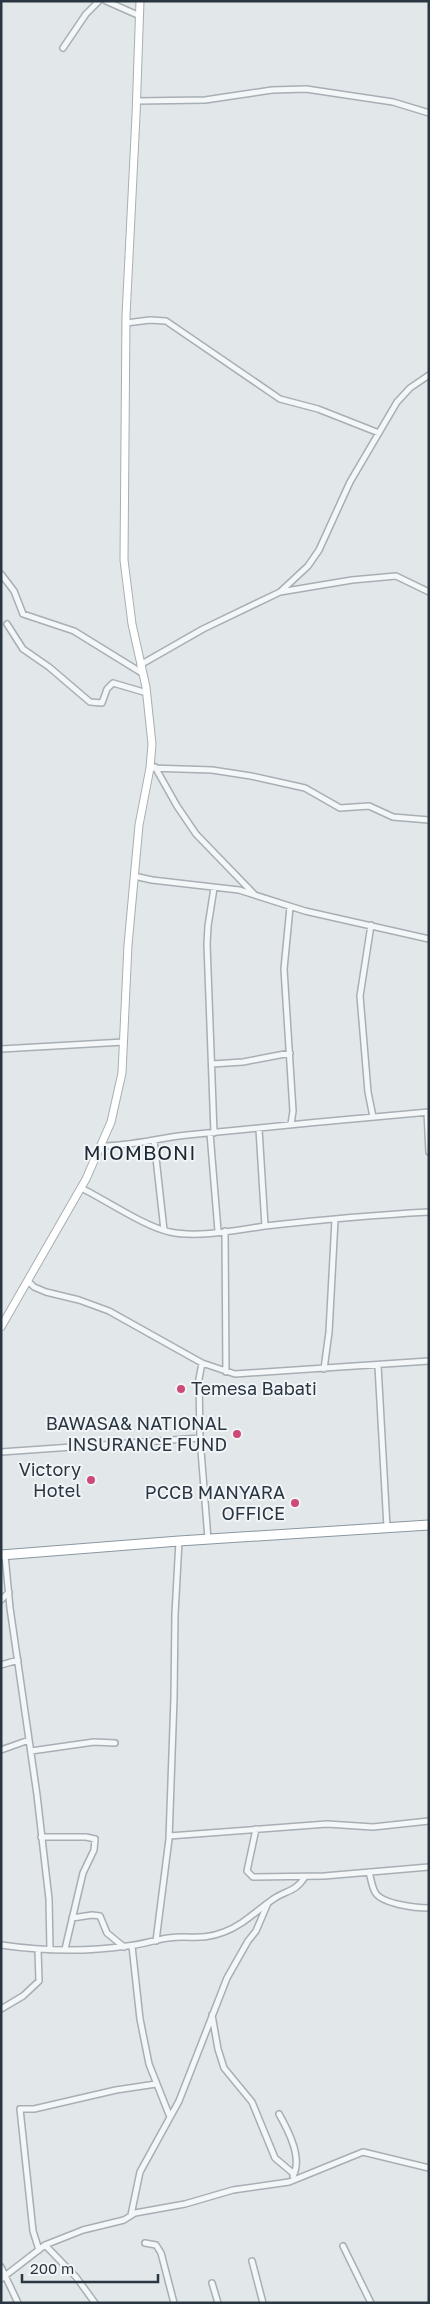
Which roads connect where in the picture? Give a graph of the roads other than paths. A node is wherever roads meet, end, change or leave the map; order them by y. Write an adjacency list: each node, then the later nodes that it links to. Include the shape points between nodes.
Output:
1 (99, 1): 5 (street)
2 (106, 1): 4 (street)
3 (140, 1): 4 (street)
4 (140, 16): 6 (street)
5 (63, 48)
6 (137, 101): 7 (street, via 206,100 306,88 393,102); 8 (street)
7 (429, 113)
8 (126, 323): 10 (street, via 166,320 280,399 318,409); 15 (street, via 124,560)
9 (429, 375): 10 (street, via 404,394)
10 (380, 434): 12 (street, via 350,482 319,550 308,566)
11 (1, 574): 16 (street, via 12,587 22,614 74,631)
12 (280, 592): 13 (street, via 396,576); 15 (street, via 196,632)
13 (429, 592)
14 (7, 624): 17 (street, via 23,649 90,702 102,703 107,689 113,684)
15 (140, 665): 16 (street)
16 (142, 673): 17 (street)
17 (146, 693): 18 (street, via 152,731)
18 (152, 768): 19 (street, via 212,770 251,776 305,788 340,808 369,806 393,817); 20 (street, via 141,808); 22 (street, via 196,834)
19 (429, 820)
20 (134, 876): 21 (street); 26 (street)
21 (214, 888): 22 (street, via 240,890); 29 (street, via 207,944)
22 (256, 896): 23 (street)
23 (290, 907): 24 (street); 28 (street, via 284,969)
24 (371, 926): 25 (street); 31 (street, via 360,996)
25 (429, 939)
26 (124, 1042): 27 (street); 36 (street, via 118,1093)
27 (1, 1049)
28 (290, 1053): 29 (street); 32 (street)
29 (212, 1064): 34 (street)
30 (428, 1112): 31 (street); 37 (street)
31 (373, 1117): 32 (street)
32 (291, 1124): 33 (street)
33 (259, 1129): 34 (street); 41 (street)
34 (212, 1133): 35 (street); 43 (street)
35 (154, 1140): 36 (street, via 136,1145); 42 (street)
36 (101, 1146): 38 (street)
37 (429, 1152)
38 (81, 1188): 42 (street); 45 (street)
39 (429, 1212): 40 (street)
40 (335, 1220): 41 (street); 50 (street)
41 (265, 1226): 44 (street)
42 (164, 1230): 43 (street, via 179,1233)
43 (218, 1231): 44 (street)
44 (225, 1231): 51 (street)
45 (28, 1281): 46 (street); 48 (street, via 42,1290 109,1311)
46 (1, 1327)
47 (429, 1362): 49 (street)
48 (202, 1363): 51 (street); 52 (street, via 199,1379)
49 (378, 1366): 50 (street); 55 (street)
50 (324, 1369): 51 (street, via 244,1374)
51 (226, 1372)
52 (200, 1438): 53 (street); 56 (street)
53 (1, 1452)
54 (429, 1525): 55 (highway)
55 (387, 1527): 56 (highway)
56 (208, 1539): 57 (highway)
57 (179, 1541): 58 (highway); 69 (street)
58 (3, 1555): 59 (street)
59 (9, 1592): 60 (street); 61 (street)
60 (1, 1600)
61 (18, 1660): 62 (street); 63 (street)
62 (1, 1665)
63 (29, 1740): 65 (street); 66 (street)
64 (115, 1742): 66 (street)
65 (1, 1750)
66 (31, 1751): 70 (street)
67 (429, 1821): 68 (street, via 374,1827 327,1824)
68 (256, 1829): 69 (street); 73 (street, via 248,1874 253,1877)
69 (168, 1836): 77 (street)
70 (41, 1837): 76 (street, via 94,1839 94,1850 83,1873); 82 (street, via 49,1899)
71 (429, 1867): 72 (street)
72 (369, 1872): 73 (street); 75 (street, via 374,1892 381,1898 413,1908)
73 (305, 1877): 74 (street, via 298,1887)
74 (268, 1903): 77 (street, via 235,1928 218,1935); 85 (street, via 256,1931 227,1978)
75 (429, 1908)
76 (72, 1918): 80 (street, via 92,1914 100,1916 107,1933); 83 (street)
77 (156, 1941): 79 (street)
78 (1, 1945): 81 (street)
79 (132, 1946): 80 (street); 86 (street, via 143,2038)
80 (124, 1947): 83 (street)
81 (38, 1950): 82 (street); 84 (street, via 39,1981)
82 (50, 1950): 83 (street)
83 (65, 1950)
84 (1, 2008)
85 (212, 2015): 88 (street); 90 (street, via 224,2068 252,2102 275,2158)
86 (156, 2084): 88 (street); 96 (street, via 34,2109 20,2109 33,2231)
87 (280, 2114): 90 (street, via 295,2154)
88 (170, 2117): 92 (street, via 140,2172)
89 (429, 2168): 91 (street, via 362,2152)
90 (294, 2174): 91 (street)
91 (289, 2182): 92 (street, via 249,2187)
92 (131, 2215): 94 (street)
93 (145, 2243): 103 (street, via 156,2246 160,2252)
94 (44, 2245): 96 (street); 102 (street, via 76,2277)
95 (344, 2246): 106 (street)
96 (39, 2250): 99 (street)
97 (252, 2261): 105 (street)
98 (1, 2267): 99 (street)
99 (3, 2277): 101 (street)
100 (212, 2283): 104 (street)
101 (18, 2303)
102 (95, 2303)
103 (174, 2303)
104 (218, 2303)
105 (263, 2303)
106 (371, 2303)

